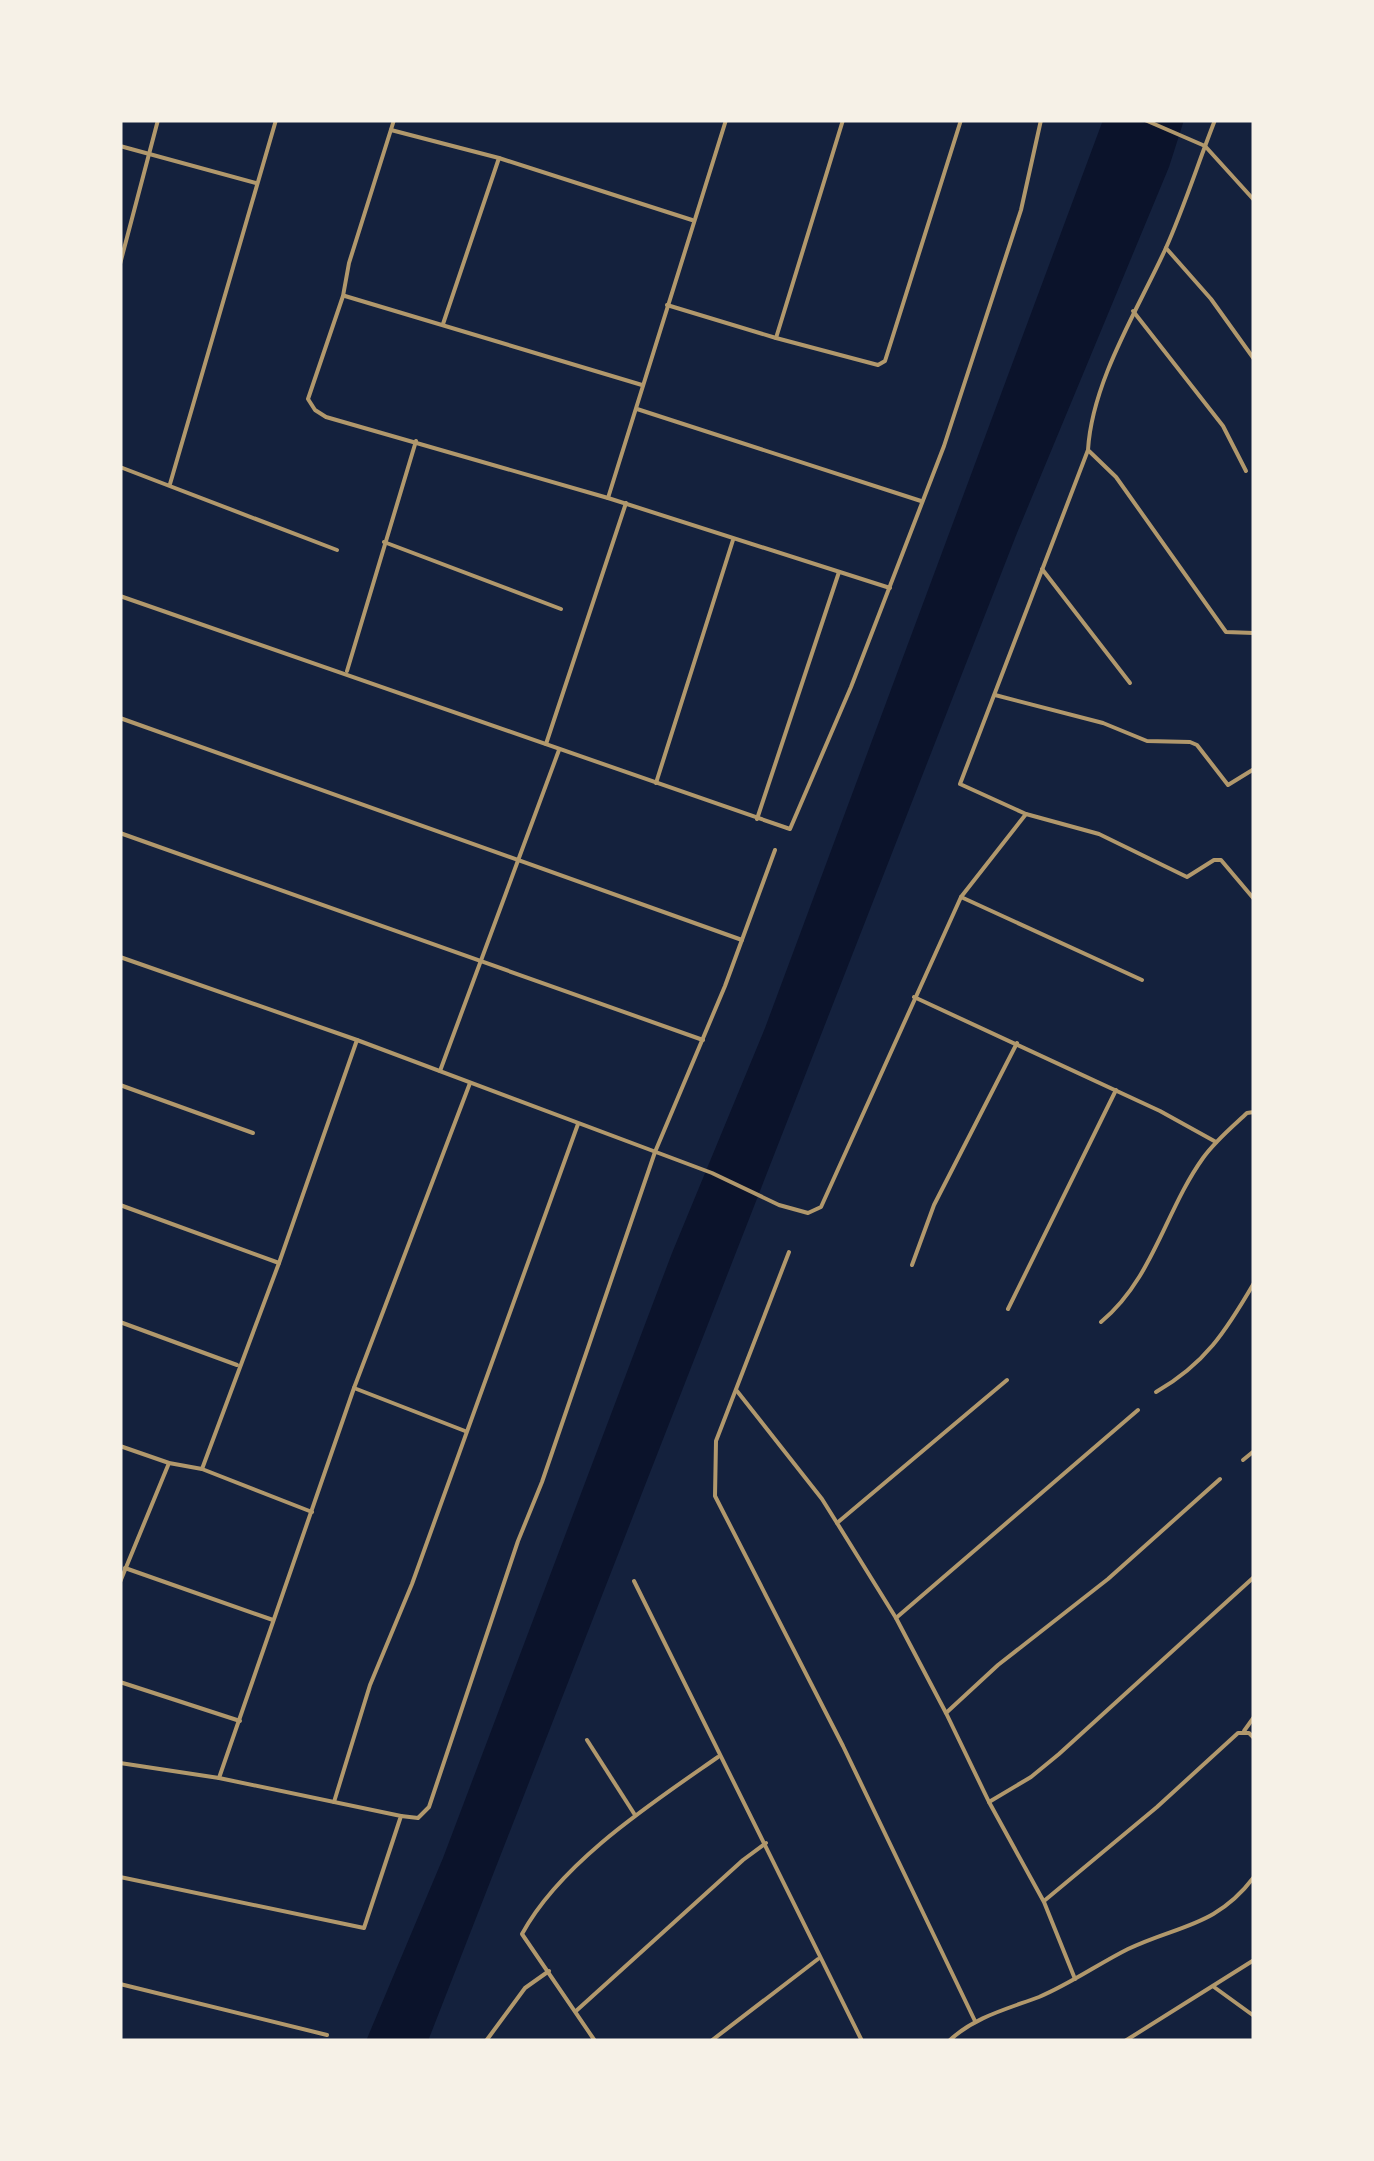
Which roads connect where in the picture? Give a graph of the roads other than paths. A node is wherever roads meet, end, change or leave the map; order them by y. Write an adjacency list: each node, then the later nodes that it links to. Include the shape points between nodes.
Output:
1 (158, 120): 13 (street)
2 (276, 120): 15 (street)
3 (394, 120): 10 (street)
4 (726, 120): 17 (street)
5 (844, 120): 24 (street)
6 (961, 120): 24 (street, via 886,361 878,365)
7 (1041, 120): 34 (street, via 1021,210)
8 (1144, 120): 12 (street)
9 (1214, 120): 12 (street)
10 (391, 130): 14 (street); 20 (street)
11 (120, 146): 13 (street)
12 (1205, 146): 16 (street); 18 (street)
13 (147, 155): 15 (street); 19 (street)
14 (499, 158): 17 (street); 23 (street)
15 (256, 183): 32 (street)
16 (1254, 200)
17 (692, 220): 21 (street)
18 (1166, 248): 22 (street); 25 (street)
19 (120, 264)
20 (343, 296): 23 (street); 28 (street, via 308,399 326,417)
21 (667, 305): 24 (street); 26 (street)
22 (1133, 311): 29 (street, via 1092,417); 31 (street, via 1224,426)
23 (443, 325): 26 (street)
24 (776, 338)
25 (1254, 359)
26 (642, 385): 27 (street)
27 (637, 409): 33 (street); 34 (street)
28 (416, 441): 33 (street); 37 (street)
29 (1088, 450): 39 (street); 44 (street, via 1125,488 1226,632)
30 (120, 466): 32 (street)
31 (1246, 471)
32 (170, 484): 38 (street)
33 (608, 498): 35 (street)
34 (922, 501): 41 (street)
35 (626, 504): 36 (street); 49 (street)
36 (732, 540): 40 (street); 52 (street)
37 (384, 542): 43 (street); 45 (street)
38 (337, 550)
39 (1042, 569): 46 (street); 47 (street)
40 (839, 572): 41 (street); 54 (street)
41 (890, 588): 54 (street, via 790,829)
42 (120, 596): 45 (street)
43 (561, 609)
44 (1254, 633)
45 (347, 673): 49 (street)
46 (1130, 683)
47 (995, 695): 51 (street, via 1148,741 1190,742 1228,785); 53 (street, via 960,784)
48 (120, 718): 57 (street)
49 (546, 744): 50 (street)
50 (560, 750): 52 (street); 57 (street)
51 (1254, 770)
52 (656, 783): 54 (street)
53 (1026, 814): 58 (street); 59 (street, via 1099,834 1187,878 1221,860)
54 (757, 820)
55 (120, 832): 62 (street)
56 (775, 850): 60 (street)
57 (520, 859): 60 (street); 62 (street)
58 (961, 897): 63 (street); 64 (street)
59 (1254, 899)
60 (742, 940): 66 (street)
61 (120, 957): 65 (street)
62 (483, 962): 66 (street); 68 (street)
63 (1142, 980)
64 (914, 997): 67 (street); 76 (street, via 821,1207 808,1213 779,1206)
65 (357, 1040): 68 (street); 79 (street)
66 (703, 1040): 76 (street)
67 (1016, 1043): 71 (street); 80 (street, via 934,1205)
68 (440, 1071): 69 (street)
69 (470, 1083): 73 (street); 87 (street)
70 (120, 1085): 74 (street)
71 (1116, 1090): 75 (street); 82 (street)
72 (1254, 1112): 75 (street)
73 (578, 1124): 76 (street); 91 (street)
74 (252, 1134)
75 (1216, 1142): 84 (street, via 1152,1258)
76 (655, 1152): 119 (street, via 430,1807 418,1818)
77 (120, 1205): 79 (street)
78 (789, 1252): 88 (street)
79 (279, 1262): 85 (street)
80 (912, 1265)
81 (1254, 1283): 89 (street, via 1214,1347)
82 (1008, 1309)
83 (120, 1322): 85 (street)
84 (1101, 1322)
85 (238, 1366): 96 (street)
86 (1007, 1380): 99 (street)
87 (354, 1388): 91 (street); 98 (street)
88 (736, 1390): 99 (street); 132 (street, via 716,1441 714,1496 844,1746)
89 (1156, 1392)
90 (1138, 1410): 104 (street)
91 (466, 1431): 116 (street, via 370,1685)
92 (120, 1446): 95 (street)
93 (1254, 1451): 94 (street)
94 (1243, 1460)
95 (169, 1463): 96 (street); 100 (street)
96 (202, 1468): 98 (street)
97 (1220, 1479): 107 (street)
98 (312, 1512): 105 (street)
99 (836, 1523): 104 (street)
100 (125, 1568): 103 (street); 105 (street)
101 (1254, 1577): 117 (street, via 1045,1766)
102 (634, 1581): 113 (street)
103 (120, 1582)
104 (896, 1618): 107 (street)
105 (273, 1620): 109 (street)
106 (120, 1682): 109 (street)
107 (946, 1712): 117 (street)
108 (1254, 1717): 110 (street)
109 (240, 1721): 115 (street)
110 (1244, 1731): 111 (street); 123 (street)
111 (1254, 1738)
112 (587, 1740): 118 (street)
113 (719, 1756): 118 (street); 120 (street)
114 (120, 1763): 115 (street)
115 (219, 1778): 116 (street)
116 (334, 1802): 119 (street)
117 (989, 1802): 123 (street)
118 (635, 1815): 126 (street, via 571,1871 522,1934)
119 (401, 1816): 121 (street, via 364,1928)
120 (766, 1843): 124 (street); 130 (street)
121 (120, 1877)
122 (1254, 1878): 127 (street, via 1197,1924 1134,1946)
123 (1044, 1902): 127 (street)
124 (820, 1958): 136 (street); 137 (street)
125 (1254, 1960): 129 (street)
126 (549, 1971): 130 (street); 134 (street, via 525,1988)
127 (1075, 1979): 132 (street)
128 (120, 1984): 133 (street)
129 (1214, 1987): 131 (street); 139 (street)
130 (576, 2011): 135 (street)
131 (1254, 2016)
132 (975, 2021): 138 (street)
133 (328, 2036)
134 (486, 2041)
135 (594, 2041)
136 (711, 2041)
137 (862, 2041)
138 (949, 2041)
139 (1126, 2041)

